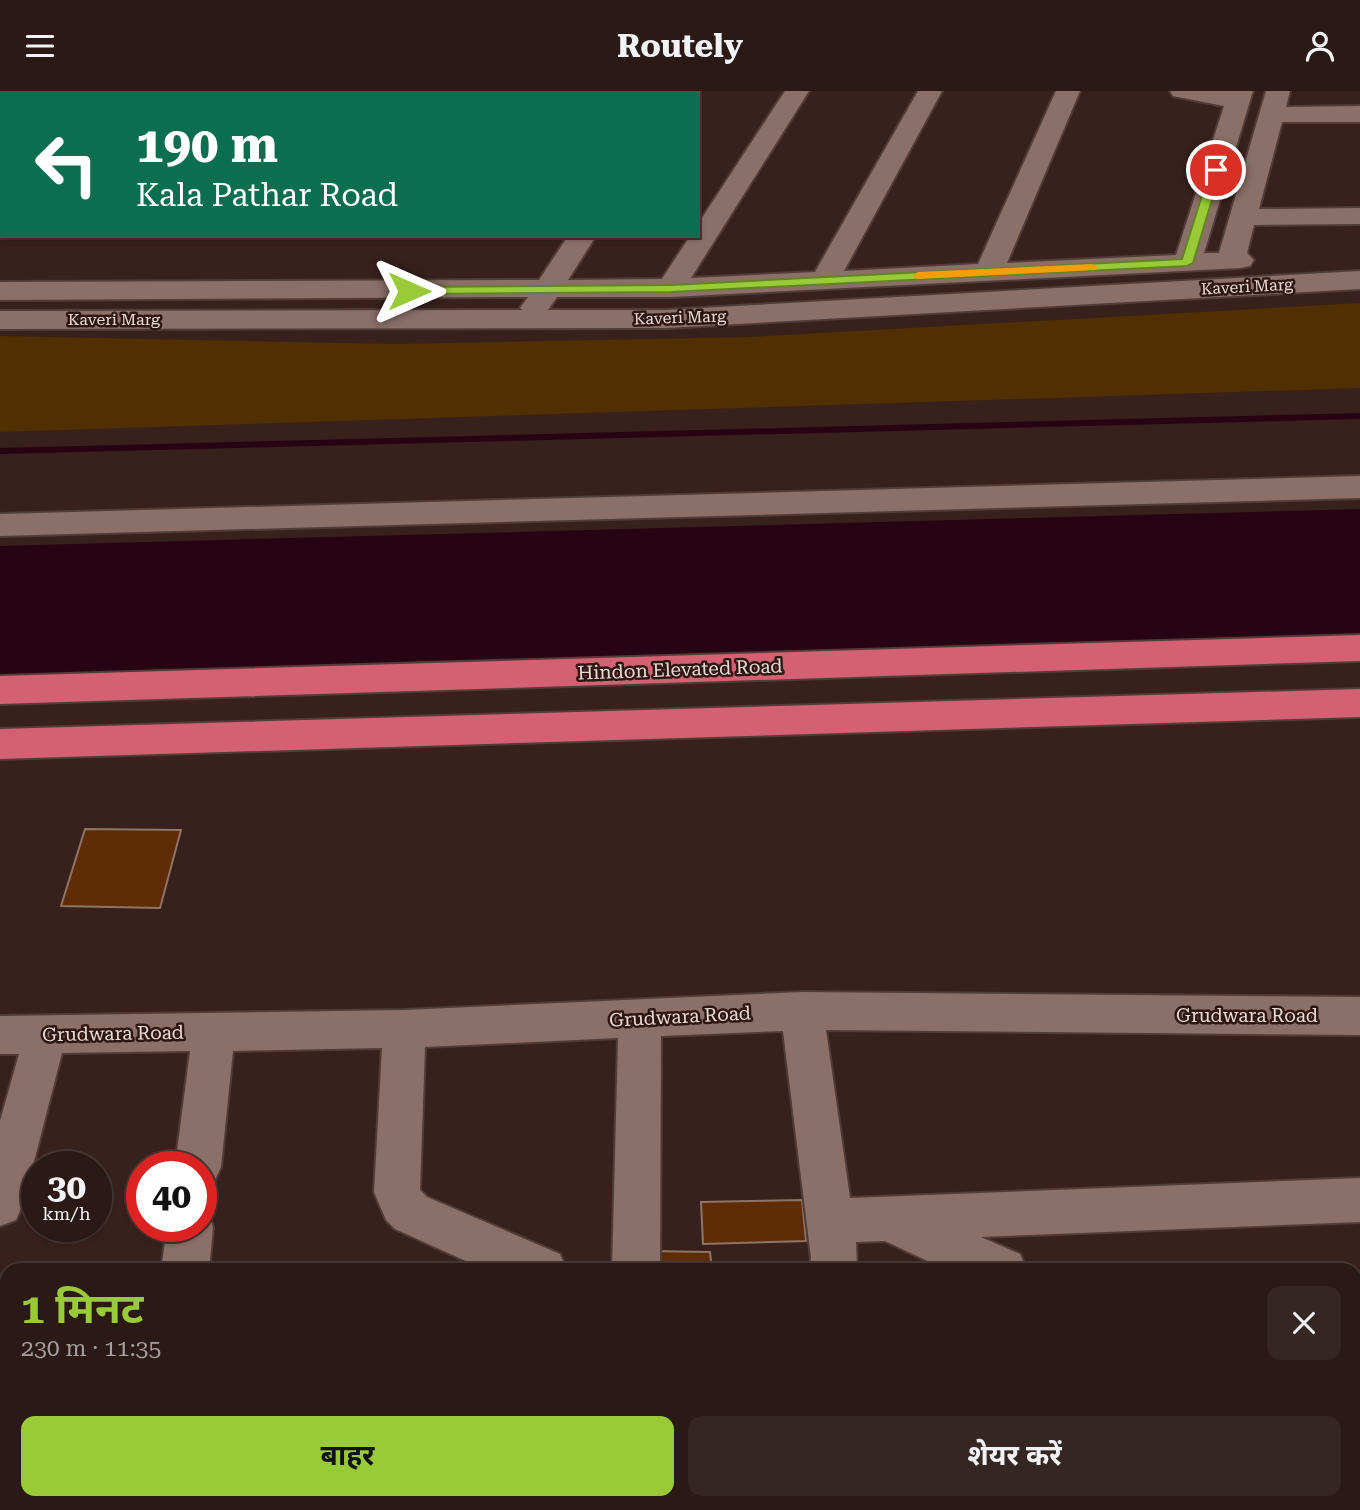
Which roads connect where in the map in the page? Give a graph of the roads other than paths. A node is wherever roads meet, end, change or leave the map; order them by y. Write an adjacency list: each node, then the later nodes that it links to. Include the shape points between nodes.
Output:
1 (797, 91): 20 (street)
2 (930, 91): 17 (street)
3 (1068, 91): 16 (street)
4 (1182, 91): 5 (street)
5 (1239, 96): 15 (street)
6 (1275, 103): 7 (street); 9 (street)
7 (1360, 114)
8 (1360, 216): 9 (street)
9 (1243, 217): 14 (street)
10 (581, 238): 22 (street)
11 (1360, 254): 12 (street)
12 (1321, 256)
13 (1269, 258): 14 (street, Kaveri Marg)
14 (1231, 260): 15 (street, Kaveri Marg); 19 (street)
15 (1187, 263): 16 (street, Kaveri Marg); 21 (street)
16 (989, 272): 17 (street, Kaveri Marg)
17 (825, 280): 20 (street, Kaveri Marg)
18 (1360, 280): 19 (street, Kaveri Marg)
19 (1244, 286): 21 (street, Kaveri Marg)
20 (671, 288): 22 (street, Kaveri Marg)
21 (1200, 289): 24 (street, Kaveri Marg, via 666,319)
22 (546, 290): 23 (street, Kaveri Marg); 24 (street)
23 (0, 292)
24 (528, 317): 25 (street, Kaveri Marg)
25 (0, 320)
26 (1360, 487): 27 (street)
27 (0, 525)
28 (1360, 648): 29 (highway, Hindon Elevated Road)
29 (0, 690)
30 (1360, 703): 31 (highway)
31 (0, 744)
32 (802, 1011): 33 (street, Grudwara Road); 34 (street, Grudwara Road); 43 (street)
33 (1360, 1016)
34 (640, 1018): 35 (street, Grudwara Road); 47 (street)
35 (404, 1029): 36 (street, Grudwara Road); 46 (street, via 397,1192 402,1204 411,1213)
36 (214, 1032): 37 (street, Grudwara Road); 39 (street)
37 (46, 1034): 38 (street, Grudwara Road); 41 (street)
38 (0, 1035)
39 (200, 1151)
40 (1360, 1201): 42 (street)
41 (0, 1204)
42 (888, 1220): 43 (street); 49 (street)
43 (830, 1221): 48 (street)
44 (188, 1242): 45 (street)
45 (186, 1263)
46 (524, 1263)
47 (636, 1263)
48 (834, 1263)
49 (985, 1263)

